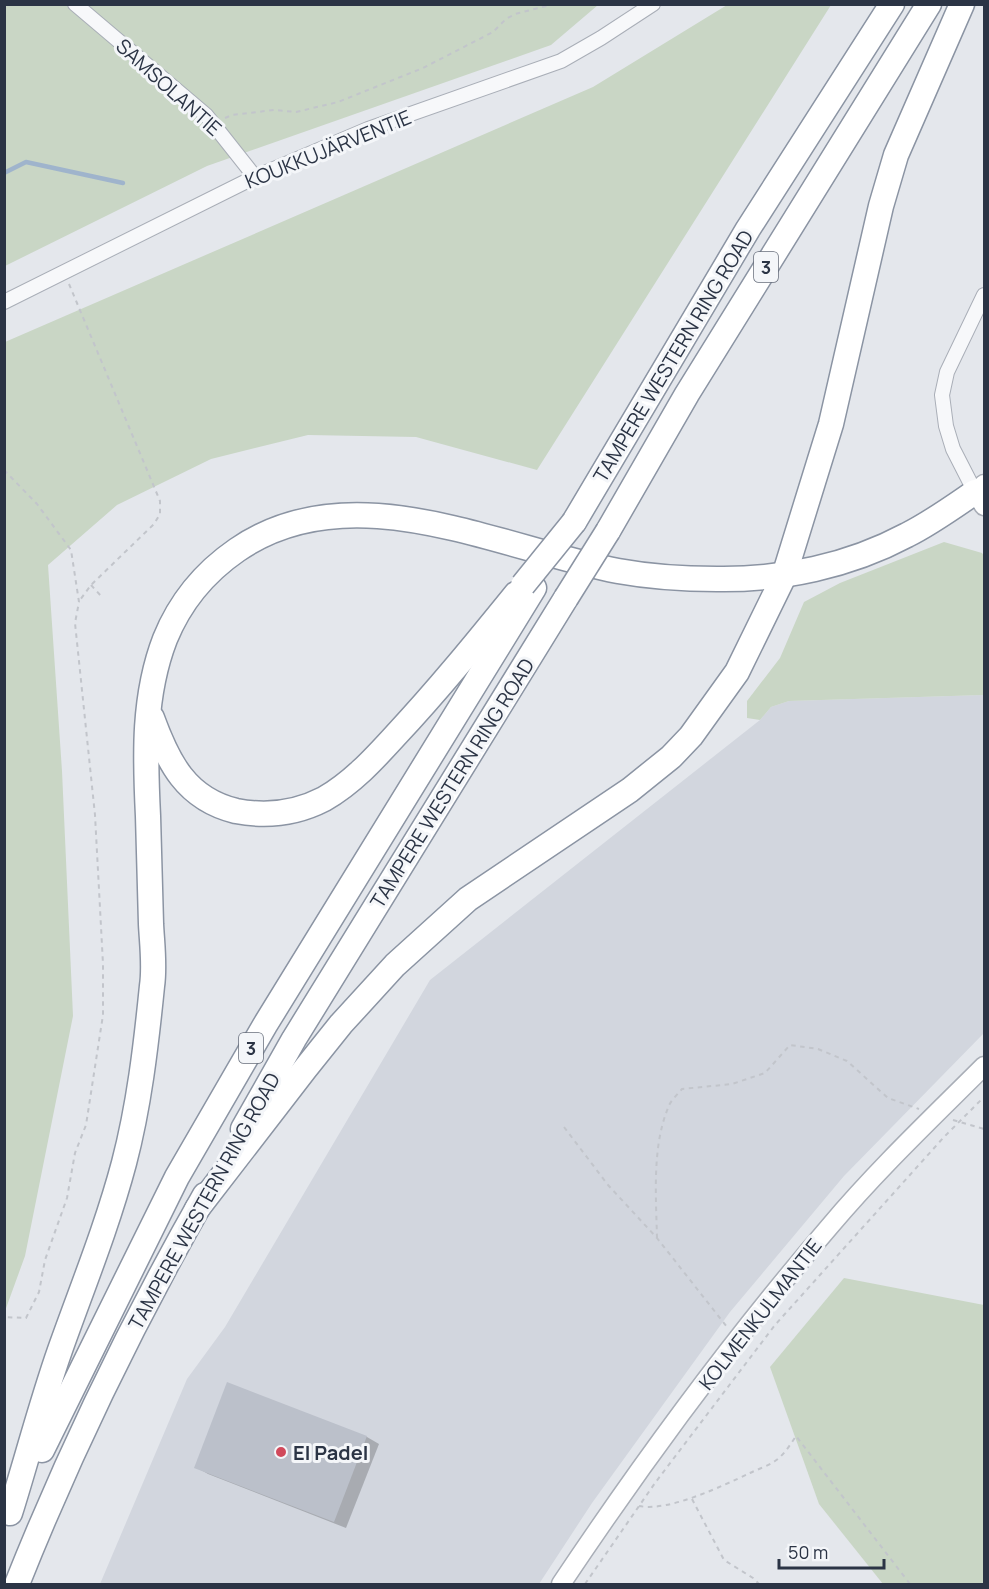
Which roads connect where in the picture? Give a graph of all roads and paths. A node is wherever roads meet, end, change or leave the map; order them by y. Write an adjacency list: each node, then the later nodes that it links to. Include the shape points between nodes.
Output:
1 (75, 4): 7 (street, SAMSOLANTIE)
2 (554, 4): 7 (path, via 515,14 493,32 423,68 338,102 296,112 232,115)
3 (653, 4): 8 (street, KOUKKUJÄRVENTIE, via 561,61 368,129)
4 (892, 4): 16 (highway, TAMPERE WESTERN RING ROAD / 3, bridge, via 748,229 574,522)
5 (929, 4): 26 (highway, TAMPERE WESTERN RING ROAD / 3, bridge, via 294,1039)
6 (962, 4): 14 (highway, via 897,155 881,206 831,424)
7 (214, 124): 8 (street, SAMSOLANTIE)
8 (255, 177): 9 (street, KOUKKUJÄRVENTIE)
9 (64, 273): 11 (street, KOUKKUJÄRVENTIE); 15 (path, via 160,501 160,514 154,524)
10 (984, 295): 13 (street, via 951,363 942,395 953,449)
11 (4, 302)
12 (4, 470): 18 (path, via 37,504 71,550)
13 (981, 494): 14 (highway, via 876,550)
14 (784, 576): 19 (highway, via 670,578 619,571 425,522 387,516 316,518 258,537 231,554 199,583 167,636 152,680); 26 (highway, via 736,672 691,736 630,790 468,899 395,965 327,1042)
15 (91, 585): 17 (path); 18 (path)
16 (529, 587): 19 (highway, via 346,784 323,799 283,814 226,808 187,785 164,749); 33 (highway, TAMPERE WESTERN RING ROAD / 3, via 177,1177)
17 (102, 597)
18 (78, 602): 28 (path, via 75,623 95,815 104,1015 87,1125 75,1153 67,1198 45,1260 39,1292 26,1318)
19 (148, 707): 33 (highway, via 145,755 153,980 138,1099 124,1164)
20 (984, 1066): 22 (street, KOLMENKULMANTIE)
21 (984, 1097): 23 (path)
22 (935, 1114): 23 (path); 27 (path, via 888,1098 847,1061 818,1049 790,1045 765,1073 732,1084 682,1089 668,1106 659,1143); 29 (street, KOLMENKULMANTIE, via 837,1218)
23 (959, 1122): 25 (path); 32 (path, via 775,1325)
24 (564, 1127): 27 (path, via 608,1185)
25 (984, 1129)
26 (197, 1209): 34 (highway, TAMPERE WESTERN RING ROAD / 3, via 96,1405)
27 (657, 1238): 29 (path)
28 (4, 1317)
29 (736, 1340): 31 (street, KOLMENKULMANTIE)
30 (692, 1499): 32 (path); 37 (path, via 724,1560); 38 (path, via 775,1461 796,1436)
31 (619, 1501): 32 (path); 35 (street, KOLMENKULMANTIE)
32 (640, 1506): 36 (path)
33 (7, 1520)
34 (16, 1584)
35 (561, 1584)
36 (585, 1584)
37 (759, 1584)
38 (910, 1584)

